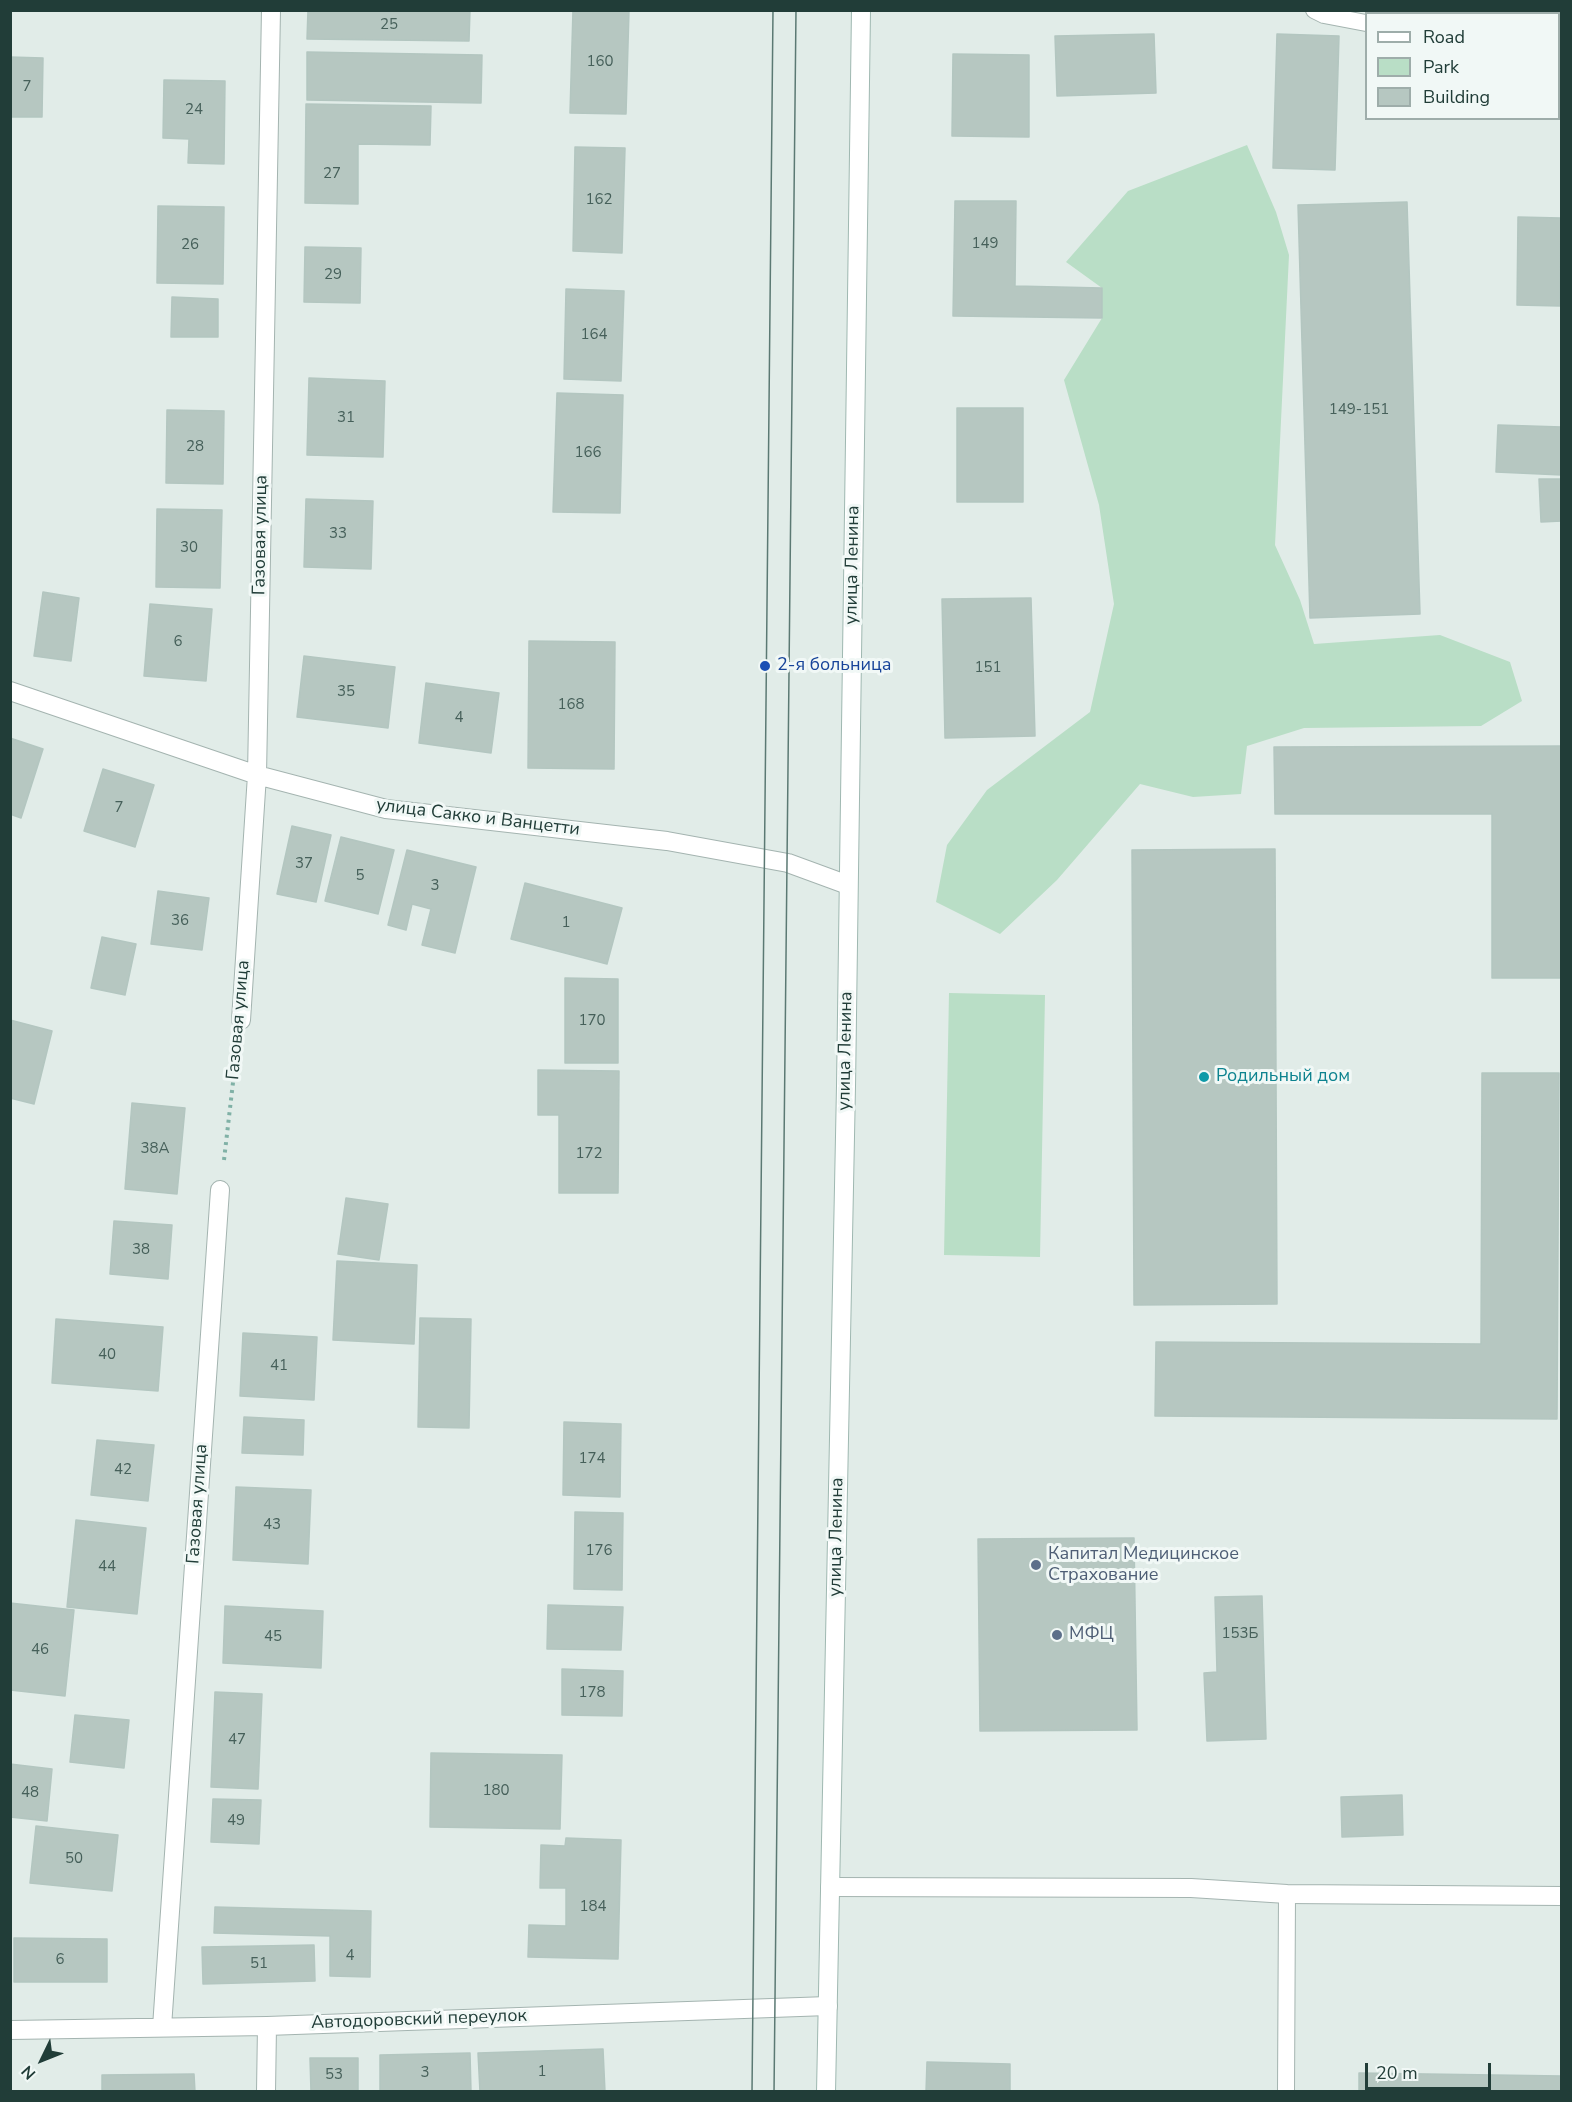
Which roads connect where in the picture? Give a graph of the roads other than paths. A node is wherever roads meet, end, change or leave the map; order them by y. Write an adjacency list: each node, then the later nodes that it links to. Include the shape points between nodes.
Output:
1 (271, 10): 6 (street, Газовая улица)
2 (861, 10): 7 (street, улица Ленина)
3 (1314, 10): 4 (lane)
4 (1365, 23)
5 (10, 691): 6 (street, улица Сакко и Ванцетти)
6 (257, 775): 7 (street, улица Сакко и Ванцетти, via 386,809 666,841 788,863); 8 (street, Газовая улица)
7 (848, 885): 10 (street, улица Ленина)
8 (241, 1020)
9 (220, 1190): 15 (street, Газовая улица)
10 (830, 1887): 11 (street, via 1191,1888); 13 (street, улица Ленина)
11 (1287, 1894): 12 (street); 19 (lane)
12 (1562, 1896)
13 (828, 2006): 14 (street, Автодоровский переулок); 18 (street, улица Ленина)
14 (267, 2026): 15 (street, Автодоровский переулок); 17 (street)
15 (162, 2027): 16 (street, Автодоровский переулок)
16 (10, 2030)
17 (266, 2091)
18 (826, 2091)
19 (1286, 2091)

